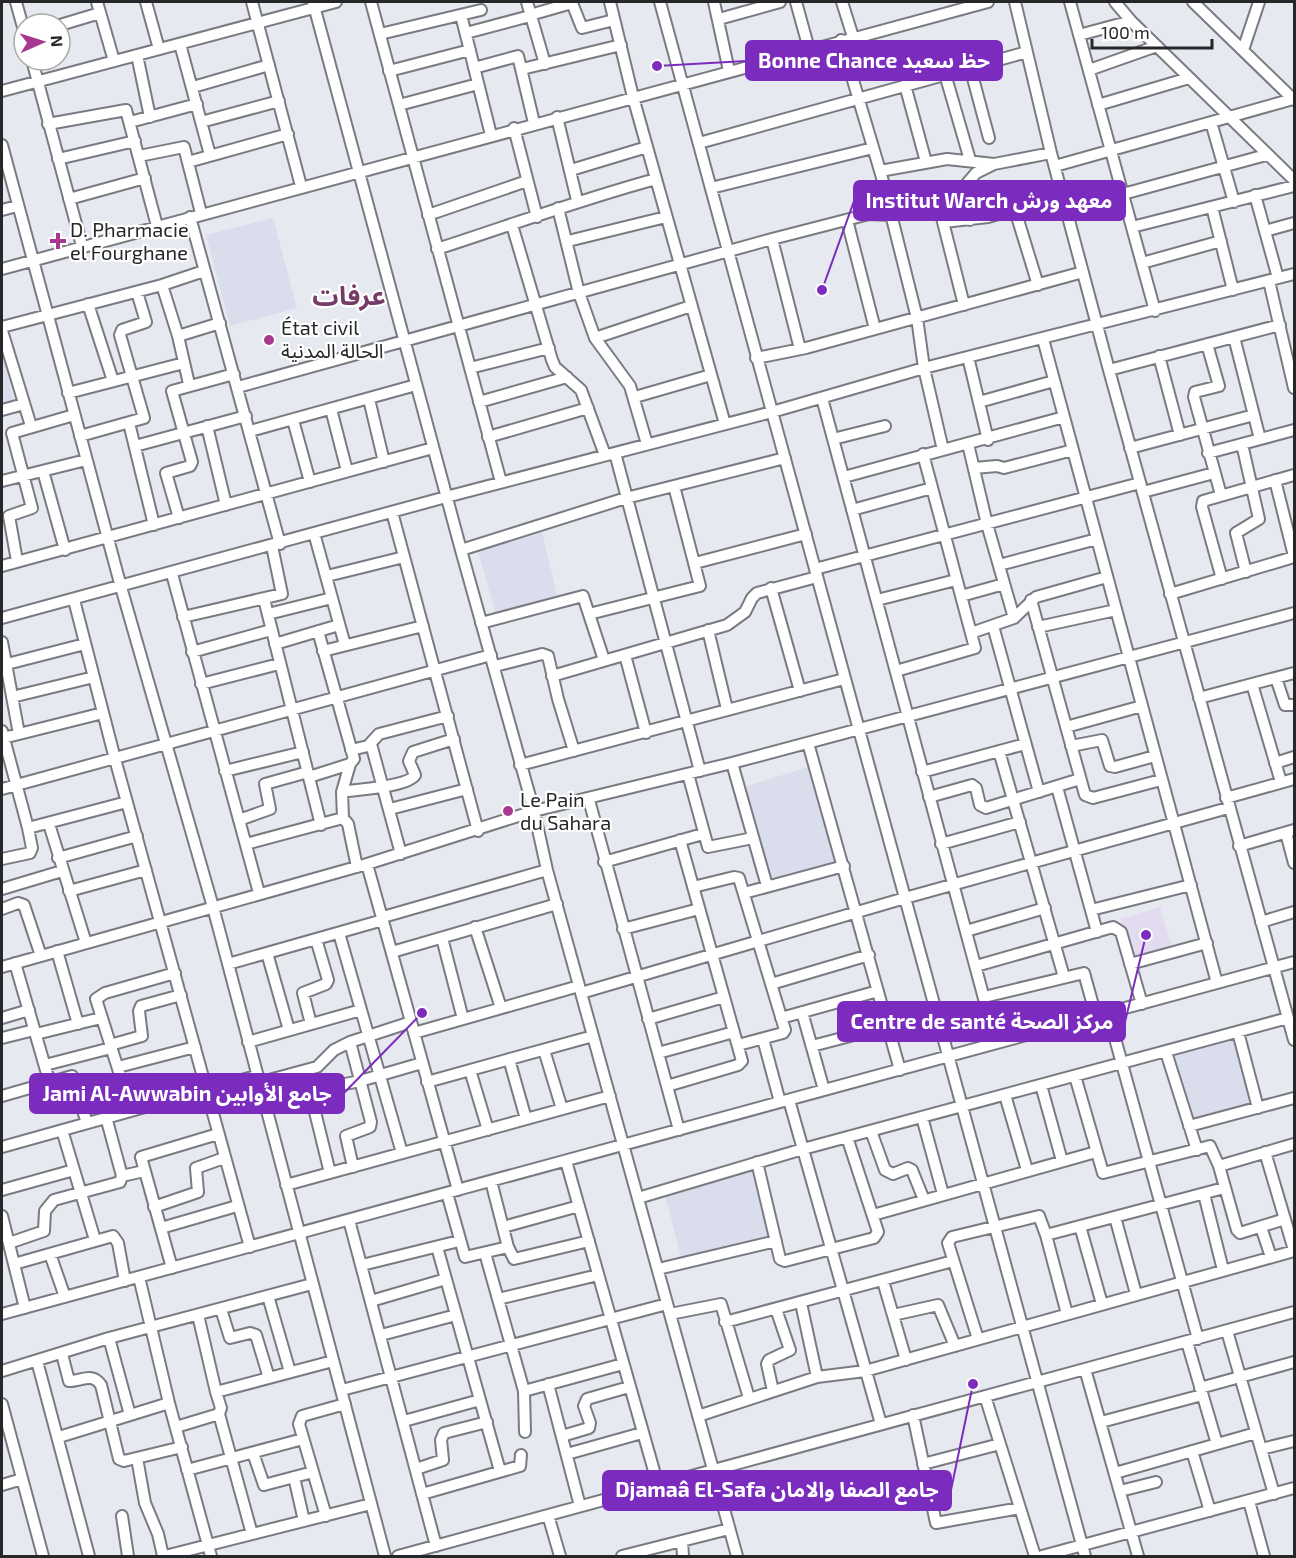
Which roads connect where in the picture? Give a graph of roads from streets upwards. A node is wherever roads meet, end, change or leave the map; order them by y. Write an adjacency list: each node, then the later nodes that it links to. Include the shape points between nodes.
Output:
1 (97, 2): 22 (street)
2 (146, 2): 39 (street)
3 (252, 2): 29 (street)
4 (336, 2): 19 (street)
5 (371, 2): 32 (street)
6 (527, 2): 24 (street)
7 (610, 2): 26 (street)
8 (660, 2): 59 (street)
9 (714, 2): 25 (street)
10 (780, 2): 25 (street)
11 (796, 2): 40 (street)
12 (843, 2): 34 (street)
13 (988, 2): 21 (street)
14 (1015, 2): 43 (street)
15 (1070, 2): 33 (street)
16 (1115, 2): 28 (street)
17 (1193, 2): 42 (street)
18 (1259, 2): 42 (street)
19 (314, 4): 29 (street); 101 (street)
20 (480, 6): 23 (street); 30 (street)
21 (952, 7): 34 (street)
22 (100, 13): 27 (street); 45 (street)
23 (461, 15): 31 (street); 32 (street)
24 (530, 15): 26 (street, via 572,3 582,28); 30 (street); 46 (street)
25 (719, 19): 53 (street)
26 (614, 20): 37 (street)
27 (72, 21)
28 (1131, 21): 33 (street); 38 (street)
29 (258, 23): 36 (street); 47 (street)
30 (486, 28): 31 (street)
31 (466, 33): 41 (street)
32 (380, 34): 52 (street)
33 (1079, 35): 51 (street)
34 (853, 37): 35 (street)
35 (841, 40): 40 (street); 64 (street)
36 (180, 44): 39 (street); 61 (street)
37 (621, 45): 46 (street); 63 (street)
38 (1157, 46): 51 (street); 56 (street)
39 (159, 49): 44 (street)
40 (809, 49): 53 (street)
41 (470, 50): 49 (street); 52 (street)
42 (1243, 50): 65 (street)
43 (1027, 52): 48 (street); 88 (street)
44 (137, 55): 45 (street); 70 (street)
45 (114, 61): 57 (street)
46 (545, 64): 50 (street)
47 (269, 65): 61 (street); 66 (street)
48 (970, 67): 55 (street); 81 (street)
49 (474, 68): 50 (street, via 517,56); 58 (street)
50 (522, 69): 76 (street)
51 (1089, 70): 69 (street)
52 (389, 71): 68 (street)
53 (729, 71): 59 (street)
54 (35, 72): 57 (street)
55 (945, 74): 60 (street); 94 (street)
56 (1190, 78): 69 (street); 72 (street)
57 (37, 81): 62 (street); 77 (street)
58 (478, 84): 68 (street); 80 (street)
59 (683, 84): 63 (street); 83 (street)
60 (905, 85): 64 (street); 96 (street)
61 (193, 87): 67 (street)
62 (2, 91)
63 (633, 97): 71 (street); 85 (street)
64 (859, 98): 83 (street); 86 (street)
65 (1294, 100): 72 (street)
66 (279, 101): 74 (street); 79 (street)
67 (196, 104): 70 (street); 74 (street)
68 (399, 105): 92 (street)
69 (1098, 105): 87 (street)
70 (150, 117): 73 (street)
71 (557, 117): 76 (street); 100 (street)
72 (1230, 117): 75 (street); 90 (street)
73 (130, 122): 77 (street, via 125,110); 82 (street)
74 (201, 122): 89 (street)
75 (1211, 122): 87 (street); 99 (street)
76 (534, 123): 78 (street)
77 (48, 124): 93 (street)
78 (514, 128): 80 (street); 106 (street)
79 (288, 134): 89 (street); 107 (street)
80 (491, 135): 92 (street)
81 (989, 138)
82 (135, 141): 91 (street); 93 (street)
83 (699, 143): 109 (street)
84 (2, 145): 117 (street)
85 (647, 147): 100 (street); 104 (street)
86 (873, 148): 102 (street); 109 (street)
87 (1111, 151): 98 (street); 110 (street)
88 (1051, 153): 97 (street); 98 (street)
89 (210, 155): 95 (street)
90 (1266, 155): 99 (street); 105 (street)
91 (139, 156): 95 (street, via 182,146); 103 (street)
92 (412, 156): 101 (street); 124 (street)
93 (58, 159): 113 (street)
94 (970, 160): 96 (street); 97 (street)
95 (188, 162): 123 (street)
96 (926, 162): 102 (street)
97 (994, 164): 115 (street, via 976,173)
98 (1055, 166): 111 (street)
99 (1224, 166): 110 (street); 116 (street)
100 (571, 170): 114 (street)
101 (358, 171): 107 (street); 173 (street)
102 (880, 171): 125 (street)
103 (145, 178): 113 (street); 134 (street)
104 (656, 179): 114 (street); 128 (street)
105 (1294, 180)
106 (527, 181): 124 (street); 127 (street)
107 (301, 186): 123 (street)
108 (1294, 186): 112 (street)
109 (711, 188): 142 (street)
110 (1123, 194): 135 (street)
111 (1063, 195): 122 (street); 148 (street)
112 (1256, 195): 116 (street); 136 (street)
113 (69, 199): 140 (street)
114 (577, 200): 120 (street)
115 (951, 202): 118 (street); 130 (street)
116 (1234, 202): 119 (street)
117 (17, 206): 121 (street); 143 (street)
118 (939, 206): 125 (street); 131 (street)
119 (1212, 207): 135 (street); 138 (street)
120 (558, 208): 127 (street); 139 (street)
121 (2, 210)
122 (1015, 210): 130 (street); 152 (street)
123 (201, 213): 126 (street)
124 (428, 215): 141 (street)
125 (890, 215): 129 (street, via 869,214); 162 (street)
126 (190, 217): 134 (street); 147 (street)
127 (537, 217): 133 (street)
128 (666, 217): 139 (street); 145 (street)
129 (847, 220): 137 (street); 168 (street)
130 (970, 220): 131 (street)
131 (944, 222): 159 (street)
132 (1294, 223): 136 (street)
133 (512, 225): 141 (street); 157 (street)
134 (157, 226): 140 (street)
135 (1132, 226): 144 (street)
136 (1265, 231): 150 (street)
137 (772, 239): 142 (street); 176 (street)
138 (1221, 240): 144 (street); 153 (street)
139 (567, 241): 155 (street)
140 (82, 246): 143 (street)
141 (437, 249): 165 (street)
142 (728, 251): 145 (street); 179 (street)
143 (33, 260): 146 (street); 161 (street)
144 (1142, 263): 160 (street)
145 (680, 265): 155 (street); 158 (street)
146 (2, 269)
147 (204, 271): 151 (street); 163 (street)
148 (1083, 272): 152 (street); 166 (street)
149 (1294, 274): 150 (street)
150 (1274, 280): 153 (street); 164 (street)
151 (162, 285): 154 (street); 169 (street)
152 (1038, 285): 159 (street)
153 (1233, 290): 160 (street)
154 (137, 292): 156 (street); 186 (street, via 146,322 122,330 120,335)
155 (579, 293): 157 (street); 171 (street)
156 (88, 304): 161 (street); 188 (street)
157 (537, 304): 165 (street); 175 (street)
158 (692, 306): 171 (street); 185 (street)
159 (964, 306): 162 (street)
160 (1155, 310): 166 (street)
161 (48, 316): 167 (street); 194 (street)
162 (917, 318): 168 (street); 182 (street)
163 (220, 323): 169 (street); 184 (street)
164 (1280, 325): 170 (street); 193 (street)
165 (458, 326): 173 (street); 181 (street)
166 (1098, 326): 172 (street); 183 (street)
167 (2, 329): 200 (street)
168 (875, 329): 176 (street)
169 (178, 336): 180 (street)
170 (1234, 337): 174 (street); 206 (street)
171 (595, 338): 195 (street)
172 (1043, 339): 178 (street); 189 (street)
173 (404, 341): 191 (street); 192 (street)
174 (1207, 344): 177 (street); 215 (street, via 1219,383 1216,388 1194,394)
175 (549, 348): 181 (street); 187 (street, via 555,367)
176 (800, 349): 179 (street)
177 (1159, 356): 183 (street); 219 (street)
178 (968, 357): 182 (street); 199 (street)
179 (756, 358): 204 (street)
180 (184, 363): 186 (street); 190 (street)
181 (470, 368): 198 (street)
182 (924, 368): 196 (street); 231 (street)
183 (1109, 369): 230 (street)
184 (234, 374): 190 (street); 192 (street)
185 (711, 375): 195 (street); 211 (street)
186 (132, 376): 188 (street); 210 (street, via 144,418)
187 (567, 377): 198 (street); 201 (street, via 581,390)
188 (113, 381): 194 (street)
189 (1054, 381): 199 (street); 208 (street)
190 (189, 384): 218 (street, via 172,391)
191 (416, 385): 197 (street); 229 (street)
192 (238, 387): 207 (street)
193 (1294, 388)
194 (68, 393): 205 (street)
195 (635, 397): 225 (street)
196 (822, 398): 204 (street); 222 (street)
197 (369, 399): 202 (street); 238 (street)
198 (479, 402): 221 (street)
199 (979, 402): 224 (street)
200 (24, 404): 203 (street); 212 (street)
201 (588, 408): 221 (street); 234 (street)
202 (331, 409): 209 (street); 241 (street)
203 (2, 410)
204 (772, 412): 211 (street); 236 (street)
205 (74, 415): 212 (street); 220 (street)
206 (1254, 415): 215 (street); 223 (street)
207 (246, 416): 213 (street); 217 (street)
208 (1064, 417): 224 (street); 232 (street)
209 (293, 420): 217 (street); 248 (street)
210 (129, 423): 220 (street); 228 (street)
211 (725, 424): 225 (street)
212 (31, 426): 244 (street, via 12,433)
213 (207, 426): 218 (street); 259 (street)
214 (885, 426): 222 (street)
215 (1202, 430): 219 (street); 233 (street)
216 (1294, 430): 223 (street)
217 (250, 431): 254 (street)
218 (183, 432): 228 (street); 262 (street, via 192,464 166,473)
219 (1180, 435): 230 (street)
220 (80, 436): 237 (street)
221 (489, 437): 249 (street)
222 (833, 439): 245 (street)
223 (1260, 439): 227 (street)
224 (988, 440): 226 (street)
225 (647, 444): 234 (street)
226 (968, 444): 231 (street); 239 (street)
227 (1242, 444): 233 (street); 251 (street)
228 (135, 446): 264 (street)
229 (433, 448): 238 (street); 256 (street)
230 (1130, 448): 253 (street)
231 (943, 450): 235 (street)
232 (1073, 450): 239 (street, via 1004,468); 258 (street)
233 (1209, 453): 242 (street)
234 (610, 454): 249 (street); 257 (street)
235 (923, 454): 245 (street); 252 (street)
236 (785, 458): 250 (street); 266 (street)
237 (86, 460): 240 (street); 268 (street)
238 (384, 462): 241 (street)
239 (974, 468): 263 (street)
240 (43, 471): 244 (street); 272 (street)
241 (347, 471): 248 (street)
242 (1214, 473): 253 (street); 255 (street)
243 (1294, 475): 246 (street)
244 (23, 476): 247 (street); 269 (street, via 32,508 9,516)
245 (844, 477): 260 (street)
246 (1275, 480): 251 (street); 275 (street)
247 (2, 481)
248 (310, 482): 254 (street)
249 (501, 482): 256 (street)
250 (674, 486): 257 (street); 278 (street)
251 (1253, 487): 255 (street); 281 (street, via 1259,519 1236,533)
252 (932, 488): 260 (street); 267 (street)
253 (1141, 488): 258 (street); 291 (street)
254 (266, 494): 259 (street); 271 (street)
255 (1221, 495): 286 (street, via 1202,504)
256 (446, 497): 261 (street); 273 (street)
257 (626, 498): 273 (street); 295 (street)
258 (1086, 498): 263 (street); 270 (street)
259 (226, 505): 262 (street)
260 (852, 510): 274 (street)
261 (392, 512): 265 (street); 276 (street)
262 (179, 518): 264 (street)
263 (987, 524): 267 (street); 279 (street)
264 (154, 525): 268 (street)
265 (314, 533): 271 (street); 284 (street)
266 (806, 534): 278 (street); 282 (street)
267 (944, 535): 274 (street); 287 (street)
268 (107, 538): 272 (street); 289 (street)
269 (7, 539): 277 (street)
270 (1097, 539): 279 (street); 285 (street)
271 (276, 545): 283 (street); 294 (street, via 283,591)
272 (66, 550): 277 (street)
273 (461, 550): 306 (street)
274 (865, 556): 282 (street); 297 (street)
275 (1294, 556): 281 (street)
276 (404, 557): 284 (street); 308 (street)
277 (17, 561): 280 (street)
278 (695, 563): 295 (street, via 700,586)
279 (999, 565): 288 (street)
280 (2, 566)
281 (1246, 572): 286 (street)
282 (816, 573): 290 (street); 335 (street)
283 (172, 574): 289 (street); 304 (street)
284 (327, 576): 293 (street)
285 (1107, 577): 298 (street); 299 (street)
286 (1222, 579): 291 (street)
287 (956, 580): 292 (street); 297 (street)
288 (1004, 584): 292 (street); 305 (street)
289 (121, 587): 296 (street); 361 (street)
290 (771, 588): 312 (street, via 752,598 740,617); 341 (street)
291 (1170, 594): 316 (street)
292 (961, 596): 314 (street)
293 (333, 598): 301 (street); 307 (street)
294 (264, 599): 301 (street); 304 (street)
295 (654, 599): 302 (street); 320 (street)
296 (74, 600): 303 (street); 317 (street)
297 (877, 600): 330 (street)
298 (1031, 600): 305 (street); 310 (street)
299 (1116, 610): 310 (street); 324 (street)
300 (1294, 613): 316 (street)
301 (268, 614): 311 (street)
302 (589, 614): 306 (street, via 581,596); 325 (street)
303 (2, 618)
304 (183, 618): 322 (street)
305 (1014, 618): 309 (street)
306 (481, 623): 326 (street)
307 (339, 625): 313 (street); 319 (street)
308 (423, 626): 319 (street); 329 (street)
309 (993, 626): 314 (street); 340 (street)
310 (1038, 627): 336 (street)
311 (271, 630): 318 (street); 322 (street)
312 (708, 630): 320 (street); 347 (street)
313 (318, 631): 318 (street); 321 (street)
314 (971, 633): 330 (street, via 973,650)
315 (2, 642): 327 (street)
316 (1184, 643): 324 (street); 344 (street)
317 (85, 644): 327 (street); 333 (street)
318 (274, 644): 328 (street)
319 (345, 645): 321 (street)
320 (666, 645): 323 (street); 352 (street)
321 (323, 651): 343 (street)
322 (192, 652): 338 (street)
323 (625, 655): 325 (street); 356 (street)
324 (1130, 658): 336 (street); 346 (street)
325 (604, 660): 332 (street)
326 (493, 661): 329 (street); 332 (street, via 546,654); 375 (street)
327 (7, 664): 337 (street)
328 (279, 664): 338 (street); 348 (street)
329 (436, 671): 343 (street); 350 (street)
330 (896, 671): 351 (street)
331 (1294, 673): 334 (street)
332 (552, 676): 366 (street)
333 (94, 677): 342 (street); 349 (street)
334 (1276, 678): 339 (street); 345 (street, via 1285,705)
335 (844, 679): 341 (street); 354 (street)
336 (1053, 679): 340 (street); 353 (street)
337 (6, 684): 342 (street)
338 (201, 684): 355 (street)
339 (1252, 684): 344 (street); 373 (street)
340 (1010, 689): 351 (street); 363 (street)
341 (800, 691): 347 (street)
342 (12, 697): 357 (street)
343 (336, 698): 348 (street); 365 (street)
344 (1199, 698): 396 (street)
345 (1294, 705)
346 (1142, 706): 353 (street); 369 (street)
347 (727, 709): 352 (street)
348 (292, 710): 355 (street); 368 (street)
349 (103, 713): 357 (street); 371 (street)
350 (448, 716): 359 (street); 362 (street, via 379,734)
351 (907, 717): 354 (street); 378 (street)
352 (686, 722): 356 (street); 377 (street)
353 (1066, 727): 364 (street)
354 (859, 730): 360 (street); 436 (street)
355 (214, 732): 361 (street); 376 (street)
356 (646, 733): 366 (street)
357 (19, 734): 358 (street)
358 (2, 735): 385 (street)
359 (454, 739): 387 (street, via 412,752 409,760 414,778); 389 (street)
360 (808, 743): 372 (street); 423 (street)
361 (166, 744): 371 (street); 440 (street)
362 (371, 744): 365 (street); 387 (street)
363 (1025, 744): 367 (street); 391 (street)
364 (1071, 746): 369 (street, via 1102,740 1110,766 1115,767); 381 (street)
365 (351, 750): 374 (street, via 354,759)
366 (574, 751): 375 (street)
367 (999, 751): 378 (street); 394 (street)
368 (303, 752): 376 (street); 380 (street)
369 (1155, 756): 383 (street)
370 (1294, 757): 373 (street)
371 (115, 759): 385 (street); 395 (street)
372 (732, 763): 377 (street); 410 (street)
373 (1275, 763): 384 (street)
374 (350, 764): 380 (street); 390 (street)
375 (520, 765): 398 (street)
376 (225, 771): 400 (street)
377 (700, 771): 379 (street)
378 (922, 772): 392 (street)
379 (688, 774): 393 (street); 408 (street)
380 (308, 775): 400 (street, via 265,784 270,809); 404 (street)
381 (1080, 779): 383 (street, via 1085,795 1093,798); 386 (street)
382 (1294, 779): 384 (street)
383 (1161, 780): 403 (street)
384 (1281, 782): 396 (street)
385 (15, 786): 388 (street); 405 (street)
386 (1056, 787): 391 (street); 415 (street)
387 (384, 788): 390 (street, via 370,786); 397 (street)
388 (2, 789)
389 (467, 789): 397 (street); 406 (street)
390 (342, 792): 399 (street)
391 (1039, 792): 394 (street)
392 (929, 796): 394 (street, via 972,785 981,805 986,807); 413 (street)
393 (589, 800): 398 (street); 419 (street)
394 (1014, 800): 401 (street)
395 (127, 802): 402 (street); 409 (street)
396 (1227, 803): 403 (street); 414 (street)
397 (390, 809): 416 (street)
398 (534, 811): 406 (street); 425 (street)
399 (343, 818): 404 (street); 422 (street)
400 (239, 820): 412 (street)
401 (1020, 822): 413 (street); 420 (street)
402 (49, 824): 405 (street); 417 (street)
403 (1174, 824): 415 (street); 429 (street)
404 (321, 825): 412 (street)
405 (28, 828): 418 (street, via 30,853)
406 (478, 831): 416 (street)
407 (1290, 831): 414 (street); 421 (street)
408 (704, 834): 410 (street, via 709,848); 411 (street)
409 (137, 836): 417 (street); 424 (street)
410 (753, 838): 430 (street)
411 (680, 840): 419 (street); 431 (street)
412 (246, 844): 434 (street)
413 (941, 844): 428 (street)
414 (1239, 846): 448 (street)
415 (1074, 852): 420 (street); 443 (street)
416 (401, 854): 422 (street)
417 (58, 858): 426 (street)
418 (2, 860)
419 (604, 862): 450 (street)
420 (1032, 863): 428 (street); 441 (street)
421 (1294, 863)
422 (362, 866): 434 (street); 446 (street)
423 (844, 866): 430 (street); 444 (street)
424 (146, 870): 433 (street); 447 (street)
425 (547, 870): 438 (street); 446 (street)
426 (63, 871): 427 (street); 433 (street)
427 (17, 884): 432 (street); 437 (street)
428 (953, 884): 436 (street); 451 (street)
429 (1191, 885): 443 (street); 459 (street)
430 (767, 886): 435 (street)
431 (693, 887): 435 (street, via 737,877); 442 (street)
432 (2, 889)
433 (69, 891): 457 (street)
434 (259, 893): 440 (street)
435 (744, 893): 456 (street)
436 (905, 898): 444 (street); 518 (street)
437 (21, 903): 439 (street); 464 (street)
438 (557, 904): 449 (street); 478 (street)
439 (2, 906)
440 (213, 907): 447 (street); 468 (street)
441 (1045, 908): 451 (street); 458 (street)
442 (699, 909): 450 (street); 465 (street)
443 (1091, 910): 452 (street)
444 (857, 912): 456 (street); 463 (street)
445 (1294, 912): 448 (street)
446 (383, 919): 453 (street); 461 (street)
447 (160, 921): 457 (street); 473 (street)
448 (1261, 922): 472 (street)
449 (475, 927): 454 (street); 484 (street)
450 (623, 929): 475 (street)
451 (966, 931): 470 (street)
452 (1097, 932): 458 (street); 469 (street, via 1118,928)
453 (339, 933): 455 (street); 486 (street)
454 (442, 938): 461 (street); 493 (street)
455 (316, 939): 462 (street); 496 (street, via 328,980 303,993)
456 (759, 942): 465 (street); 477 (street)
457 (86, 943): 460 (street)
458 (1055, 943): 470 (street); 474 (street)
459 (1207, 943): 469 (street); 476 (street)
460 (57, 951): 464 (street); 495 (street)
461 (392, 952): 498 (street)
462 (267, 953): 468 (street); 499 (street)
463 (869, 955): 477 (street); 479 (street)
464 (41, 956): 467 (street)
465 (712, 956): 475 (street); 481 (street)
466 (1294, 962): 472 (street)
467 (15, 963): 471 (street); 485 (street)
468 (228, 964): 508 (street)
469 (1130, 964): 483 (street)
470 (976, 966): 482 (street)
471 (2, 967)
472 (1274, 968): 476 (street); 492 (street)
473 (175, 973): 480 (street); 490 (street, via 97,996)
474 (1064, 976): 482 (street); 488 (street, via 1080,972 1086,975)
475 (636, 977): 478 (street); 494 (street)
476 (1217, 983): 483 (street)
477 (771, 984): 491 (street)
478 (580, 989): 484 (street); 504 (street)
479 (878, 991): 487 (street); 497 (street)
480 (181, 995): 512 (street, via 141,1006 142,1036); 514 (street)
481 (724, 997): 494 (street); 501 (street)
482 (984, 997): 510 (street)
483 (1142, 1004): 488 (street)
484 (501, 1008): 493 (street)
485 (29, 1010): 489 (street); 500 (street)
486 (361, 1010): 496 (street); 503 (street)
487 (802, 1012): 491 (street); 513 (street)
488 (1102, 1015): 510 (street); 522 (street)
489 (2, 1018)
490 (101, 1018): 495 (street); 512 (street)
491 (781, 1018): 506 (street, via 785,1032)
492 (1288, 1018): 502 (street); 507 (street)
493 (463, 1019): 498 (street)
494 (648, 1019): 517 (street)
495 (78, 1024): 500 (street)
496 (311, 1024): 499 (street)
497 (888, 1026): 513 (street); 526 (street)
498 (412, 1028): 503 (street); 521 (street)
499 (289, 1030): 508 (street)
500 (35, 1032): 505 (street); 523 (street)
501 (734, 1032): 511 (street); 517 (street)
502 (1238, 1032): 516 (street); 546 (street)
503 (368, 1034): 509 (street); 528 (street)
504 (593, 1036): 515 (street); 542 (street)
505 (2, 1038)
506 (763, 1039): 511 (street); 544 (street)
507 (1294, 1040)
508 (248, 1042): 531 (street)
509 (350, 1042): 527 (street, via 334,1050 318,1067); 532 (street)
510 (996, 1043): 518 (street)
511 (738, 1045): 536 (street, via 742,1061 738,1065)
512 (110, 1046): 519 (street); 524 (street)
513 (812, 1046): 538 (street)
514 (195, 1047): 524 (street); 537 (street)
515 (544, 1050): 520 (street); 547 (street)
516 (1166, 1052): 522 (street); 553 (street)
517 (658, 1053): 536 (street)
518 (949, 1056): 526 (street); 545 (street)
519 (68, 1059): 523 (street); 530 (street)
520 (508, 1059): 525 (street); 551 (street)
521 (422, 1063): 528 (street); 533 (street)
522 (1121, 1064): 529 (street); 573 (street)
523 (45, 1065): 534 (street)
524 (118, 1067): 548 (street)
525 (470, 1070): 533 (street); 555 (street)
526 (900, 1070): 538 (street)
527 (305, 1071): 531 (street); 539 (street)
528 (380, 1076): 532 (street); 568 (street)
529 (1075, 1076): 535 (street); 566 (street)
530 (72, 1077): 534 (street); 552 (street)
531 (257, 1080): 537 (street); 583 (street)
532 (360, 1081): 539 (street); 575 (street, via 371,1122 370,1127 346,1136)
533 (427, 1082): 560 (street)
534 (50, 1084): 541 (street)
535 (1041, 1085): 540 (street); 571 (street)
536 (667, 1086): 556 (street)
537 (206, 1089): 548 (street); 558 (street)
538 (825, 1090): 544 (street)
539 (310, 1091): 579 (street)
540 (1005, 1095): 545 (street); 577 (street)
541 (2, 1096)
542 (610, 1096): 547 (street); 562 (street)
543 (1294, 1098): 546 (street)
544 (785, 1101): 556 (street); 564 (street)
545 (962, 1106): 550 (street); 582 (street)
546 (1258, 1108): 553 (street)
547 (562, 1109): 551 (street)
548 (131, 1110): 549 (street)
549 (106, 1117): 552 (street); 580 (street)
550 (922, 1117): 557 (street); 588 (street)
551 (526, 1119): 555 (street)
552 (87, 1123): 554 (street)
553 (1189, 1126): 565 (street)
554 (62, 1130): 563 (street); 576 (street)
555 (488, 1130): 560 (street)
556 (679, 1130): 562 (street)
557 (871, 1131): 559 (street); 591 (street, via 885,1170 893,1174 912,1170)
558 (218, 1134): 569 (street); 578 (street, via 143,1155)
559 (847, 1137): 564 (street); 596 (street)
560 (444, 1142): 568 (street); 587 (street)
561 (1294, 1144): 567 (street)
562 (623, 1145): 570 (street); 590 (street)
563 (2, 1146)
564 (803, 1149): 572 (street); 616 (street)
565 (1197, 1150): 573 (street); 574 (street, via 1213,1148)
566 (1096, 1152): 571 (street); 573 (street, via 1103,1173)
567 (1266, 1152): 574 (street); 599 (street)
568 (402, 1154): 575 (street)
569 (224, 1158): 593 (street); 595 (street, via 196,1168 198,1192)
570 (566, 1161): 581 (street); 594 (street)
571 (1062, 1161): 577 (street)
572 (757, 1162): 590 (street); 611 (street)
573 (1147, 1162): 592 (street)
574 (1219, 1166): 584 (street)
575 (353, 1167): 579 (street)
576 (74, 1170): 585 (street); 586 (street)
577 (1027, 1170): 582 (street)
578 (144, 1171): 580 (street); 595 (street)
579 (330, 1173): 583 (street)
580 (122, 1176): 586 (street, via 120,1182)
581 (491, 1181): 587 (street); 602 (street)
582 (982, 1182): 588 (street); 603 (street)
583 (286, 1185): 606 (street)
584 (1224, 1188): 589 (street); 604 (street, via 1236,1230 1240,1233)
585 (2, 1190)
586 (81, 1192): 608 (street); 612 (street, via 51,1202 45,1211 44,1232)
587 (452, 1192): 600 (street); 609 (street)
588 (943, 1194): 591 (street)
589 (1204, 1194): 592 (street); 626 (street)
590 (638, 1198): 625 (street)
591 (924, 1200): 596 (street)
592 (1161, 1205): 598 (street); 632 (street)
593 (237, 1206): 605 (street); 614 (street)
594 (579, 1206): 602 (street); 610 (street)
595 (154, 1207): 605 (street)
596 (873, 1215): 616 (street, via 877,1235)
597 (2, 1216): 612 (street)
598 (1114, 1217): 601 (street); 635 (street)
599 (1285, 1219): 604 (street); 617 (street)
600 (349, 1220): 606 (street); 623 (street)
601 (1080, 1226): 607 (street); 641 (street)
602 (503, 1227): 615 (street)
603 (995, 1227): 607 (street, via 1039,1216); 621 (street, via 952,1237 948,1243); 654 (street)
604 (1262, 1227): 620 (street)
605 (160, 1228): 624 (street)
606 (299, 1233): 614 (street); 633 (street)
607 (1046, 1235): 648 (street)
608 (95, 1240): 619 (street); 630 (street, via 117,1238)
609 (459, 1241): 613 (street); 618 (street, via 466,1258)
610 (589, 1241): 615 (street, via 516,1260); 627 (street)
611 (776, 1241): 616 (street, via 783,1261); 625 (street)
612 (9, 1243): 622 (street)
613 (437, 1246): 623 (street); 629 (street)
614 (250, 1247): 624 (street)
615 (508, 1247): 618 (street)
616 (831, 1248): 634 (street)
617 (1294, 1250): 620 (street)
618 (485, 1253): 638 (street)
619 (50, 1254): 622 (street); 637 (street)
620 (1271, 1257): 626 (street)
621 (953, 1261): 631 (street); 659 (street)
622 (14, 1264): 642 (street)
623 (362, 1265): 639 (street)
624 (172, 1268): 628 (street)
625 (658, 1269): 644 (street)
626 (1223, 1270): 632 (street)
627 (598, 1275): 638 (street); 652 (street)
628 (139, 1277): 630 (street); 655 (street)
629 (446, 1279): 639 (street); 650 (street)
630 (126, 1281): 637 (street)
631 (883, 1281): 634 (street); 651 (street)
632 (1182, 1281): 635 (street); 660 (street)
633 (312, 1284): 636 (street); 667 (street)
634 (843, 1292): 640 (street); 672 (street)
635 (1136, 1294): 641 (street)
636 (268, 1296): 643 (street); 673 (street)
637 (65, 1297): 642 (street)
638 (498, 1299): 661 (street)
639 (371, 1301): 657 (street)
640 (801, 1303): 645 (street); 675 (street)
641 (1102, 1304): 648 (street)
642 (25, 1308): 647 (street)
643 (221, 1309): 649 (street); 677 (street, via 230,1338 256,1335)
644 (669, 1309): 652 (street); 653 (street, via 719,1303); 694 (street)
645 (776, 1309): 653 (street); 682 (street, via 790,1350 767,1364)
646 (1294, 1312): 656 (street)
647 (2, 1314)
648 (1067, 1314): 654 (street)
649 (198, 1315): 655 (street); 685 (street)
650 (456, 1315): 657 (street); 664 (street)
651 (893, 1315): 662 (street, via 938,1305); 665 (street)
652 (610, 1319): 661 (street); 669 (street)
653 (725, 1322): 687 (street)
654 (1021, 1326): 659 (street); 678 (street)
655 (151, 1328): 658 (street); 689 (street)
656 (1227, 1330): 660 (street); 676 (street)
657 (381, 1335): 674 (street)
658 (110, 1338): 663 (street); 693 (street)
659 (978, 1339): 662 (street)
660 (1192, 1340): 670 (street); 684 (street)
661 (511, 1346): 664 (street); 683 (street)
662 (955, 1346): 665 (street)
663 (62, 1354): 666 (street); 696 (street, via 69,1381 90,1377 99,1382)
664 (468, 1357): 674 (street); 688 (street)
665 (906, 1359): 672 (street)
666 (37, 1361): 671 (street); 707 (street)
667 (333, 1361): 673 (street); 681 (street)
668 (1294, 1362): 676 (street)
669 (623, 1364): 679 (street); 680 (street)
670 (1085, 1369): 678 (street); 699 (street)
671 (2, 1371)
672 (865, 1371): 675 (street); 700 (street)
673 (290, 1372): 677 (street)
674 (392, 1377): 681 (street); 697 (street)
675 (817, 1377): 682 (street)
676 (1240, 1377): 684 (street); 705 (street)
677 (270, 1378): 685 (street)
678 (1037, 1382): 686 (street); 751 (street)
679 (548, 1384): 683 (street); 706 (street)
680 (629, 1387): 704 (street); 706 (street, via 587,1399 584,1406 589,1428)
681 (342, 1390): 691 (street)
682 (773, 1390): 687 (street)
683 (524, 1391): 703 (street)
684 (1201, 1391): 699 (street); 711 (street)
685 (216, 1392): 692 (street)
686 (985, 1396): 695 (street); 710 (street)
687 (748, 1398): 694 (street)
688 (480, 1400): 697 (street); 698 (street)
689 (169, 1403): 693 (street); 702 (street)
690 (2, 1404): 701 (street)
691 (345, 1404): 708 (street, via 302,1416 299,1424); 737 (street)
692 (219, 1414): 702 (street); 719 (street)
693 (130, 1415): 696 (street)
694 (698, 1416): 723 (street)
695 (913, 1416): 700 (street); 720 (street)
696 (110, 1421): 707 (street); 718 (street, via 119,1459)
697 (404, 1421): 721 (street)
698 (486, 1422): 721 (street, via 444,1433 443,1460); 724 (street)
699 (1101, 1422): 726 (street)
700 (881, 1424): 723 (street)
701 (4, 1425): 728 (street)
702 (176, 1427): 712 (street)
703 (525, 1432)
704 (642, 1433): 716 (street); 731 (street)
705 (1256, 1433): 711 (street); 713 (street)
706 (561, 1436): 716 (street)
707 (59, 1437): 754 (street)
708 (303, 1439): 715 (street); 725 (street)
709 (1294, 1441): 713 (street)
710 (1000, 1444): 720 (street); 739 (street)
711 (1217, 1444): 714 (street)
712 (182, 1448): 718 (street); 722 (street)
713 (1261, 1449): 735 (street)
714 (1192, 1451): 726 (street); 740 (street)
715 (252, 1452): 719 (street); 727 (street, via 264,1485)
716 (567, 1454): 738 (street)
717 (521, 1455): 724 (street, via 520,1466)
718 (137, 1458): 756 (street, via 145,1503)
719 (230, 1458): 722 (street); 747 (street)
720 (923, 1464): 739 (street, via 936,1523)
721 (416, 1469): 734 (street)
722 (187, 1470): 749 (street)
723 (713, 1470): 731 (street); 745 (street)
724 (500, 1471): 734 (street)
725 (313, 1472): 727 (street); 743 (street)
726 (1115, 1473): 733 (street)
727 (294, 1477): 744 (street)
728 (22, 1479): 730 (street); 753 (street)
729 (1156, 1482): 733 (street)
730 (2, 1485)
731 (658, 1485): 738 (street)
732 (1294, 1488): 735 (street)
733 (1120, 1491): 746 (street)
734 (422, 1494): 750 (street)
735 (1274, 1494): 736 (street)
736 (1249, 1501): 740 (street); 767 (street)
737 (371, 1504): 743 (street); 758 (street)
738 (580, 1506): 741 (street)
739 (1020, 1508): 764 (street)
740 (1210, 1511): 746 (street)
741 (548, 1515): 750 (street); 760 (street)
742 (122, 1516): 755 (street)
743 (326, 1516): 744 (street)
744 (304, 1521): 747 (street)
745 (729, 1529): 748 (street); 763 (street)
746 (1131, 1532): 751 (street); 766 (street)
747 (252, 1534): 749 (street)
748 (682, 1541): 752 (street); 762 (street)
749 (208, 1545): 756 (street); 757 (street)
750 (436, 1546): 759 (street)
751 (1084, 1551): 765 (street)
752 (641, 1554): 761 (street)
753 (44, 1557)
754 (89, 1557)
755 (128, 1557)
756 (164, 1557)
757 (211, 1557)
758 (385, 1557)
759 (398, 1557)
760 (560, 1557)
761 (622, 1557)
762 (683, 1557)
763 (737, 1557)
764 (1035, 1557)
765 (1042, 1557)
766 (1138, 1557)
767 (1264, 1557)

